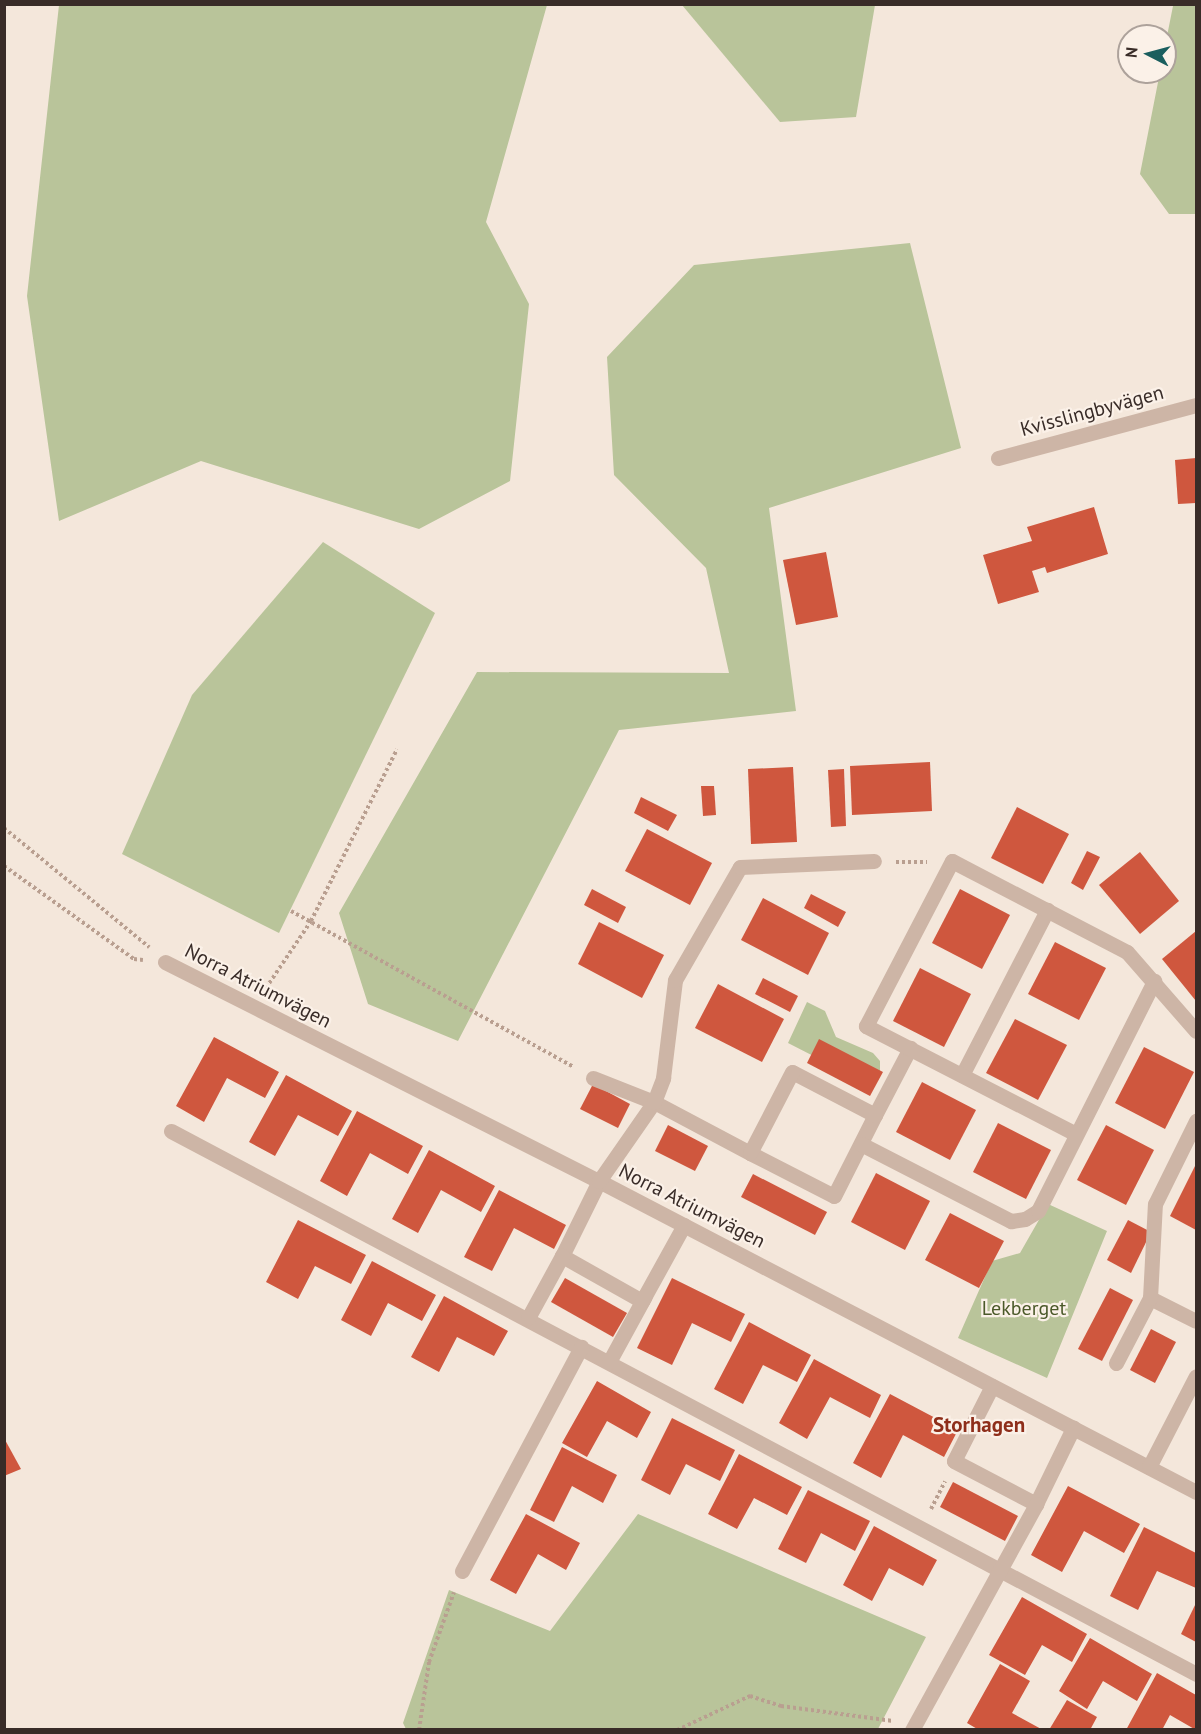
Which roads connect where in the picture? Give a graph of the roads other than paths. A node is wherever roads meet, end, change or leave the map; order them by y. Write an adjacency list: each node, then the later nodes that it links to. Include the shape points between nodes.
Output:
1 (1197, 405): 2 (street, Kvisslingbyvägen)
2 (998, 458)
3 (874, 861): 11 (street, via 740,867 675,980 663,1078)
4 (1047, 910): 6 (street, via 1127,952); 8 (street, via 952,861 866,1026); 9 (street)
5 (165, 962): 18 (street, Norra Atriumvägen)
6 (1155, 981): 7 (street); 15 (street)
7 (1197, 1031)
8 (910, 1048): 9 (street); 12 (street)
9 (962, 1075): 15 (street)
10 (593, 1078): 11 (street)
11 (654, 1102): 17 (street); 18 (street)
12 (875, 1115): 16 (street); 17 (street, via 792,1072)
13 (1197, 1121): 22 (street, via 1155,1204)
14 (171, 1131): 23 (street)
15 (1074, 1133): 16 (street, via 1038,1211 1011,1221)
16 (861, 1144): 17 (street, via 834,1196)
17 (750, 1153)
18 (599, 1181): 19 (street, Norra Atriumvägen); 20 (street)
19 (684, 1225): 21 (street); 29 (street, Norra Atriumvägen)
20 (562, 1256): 21 (street, via 642,1301); 23 (street)
21 (645, 1296): 26 (street)
22 (1150, 1298): 24 (street); 27 (street)
23 (528, 1318): 25 (street)
24 (1197, 1321)
25 (581, 1347): 26 (street); 35 (street)
26 (609, 1362): 34 (street)
27 (1116, 1364)
28 (1197, 1376): 31 (street)
29 (992, 1386): 30 (street, Norra Atriumvägen); 33 (street, via 954,1461)
30 (1073, 1428): 31 (street, Norra Atriumvägen); 33 (street)
31 (1149, 1467): 32 (street, Norra Atriumvägen)
32 (1197, 1492)
33 (1036, 1504): 34 (street)
34 (1001, 1569): 36 (street); 37 (street)
35 (462, 1571)
36 (1197, 1674)
37 (917, 1728)

